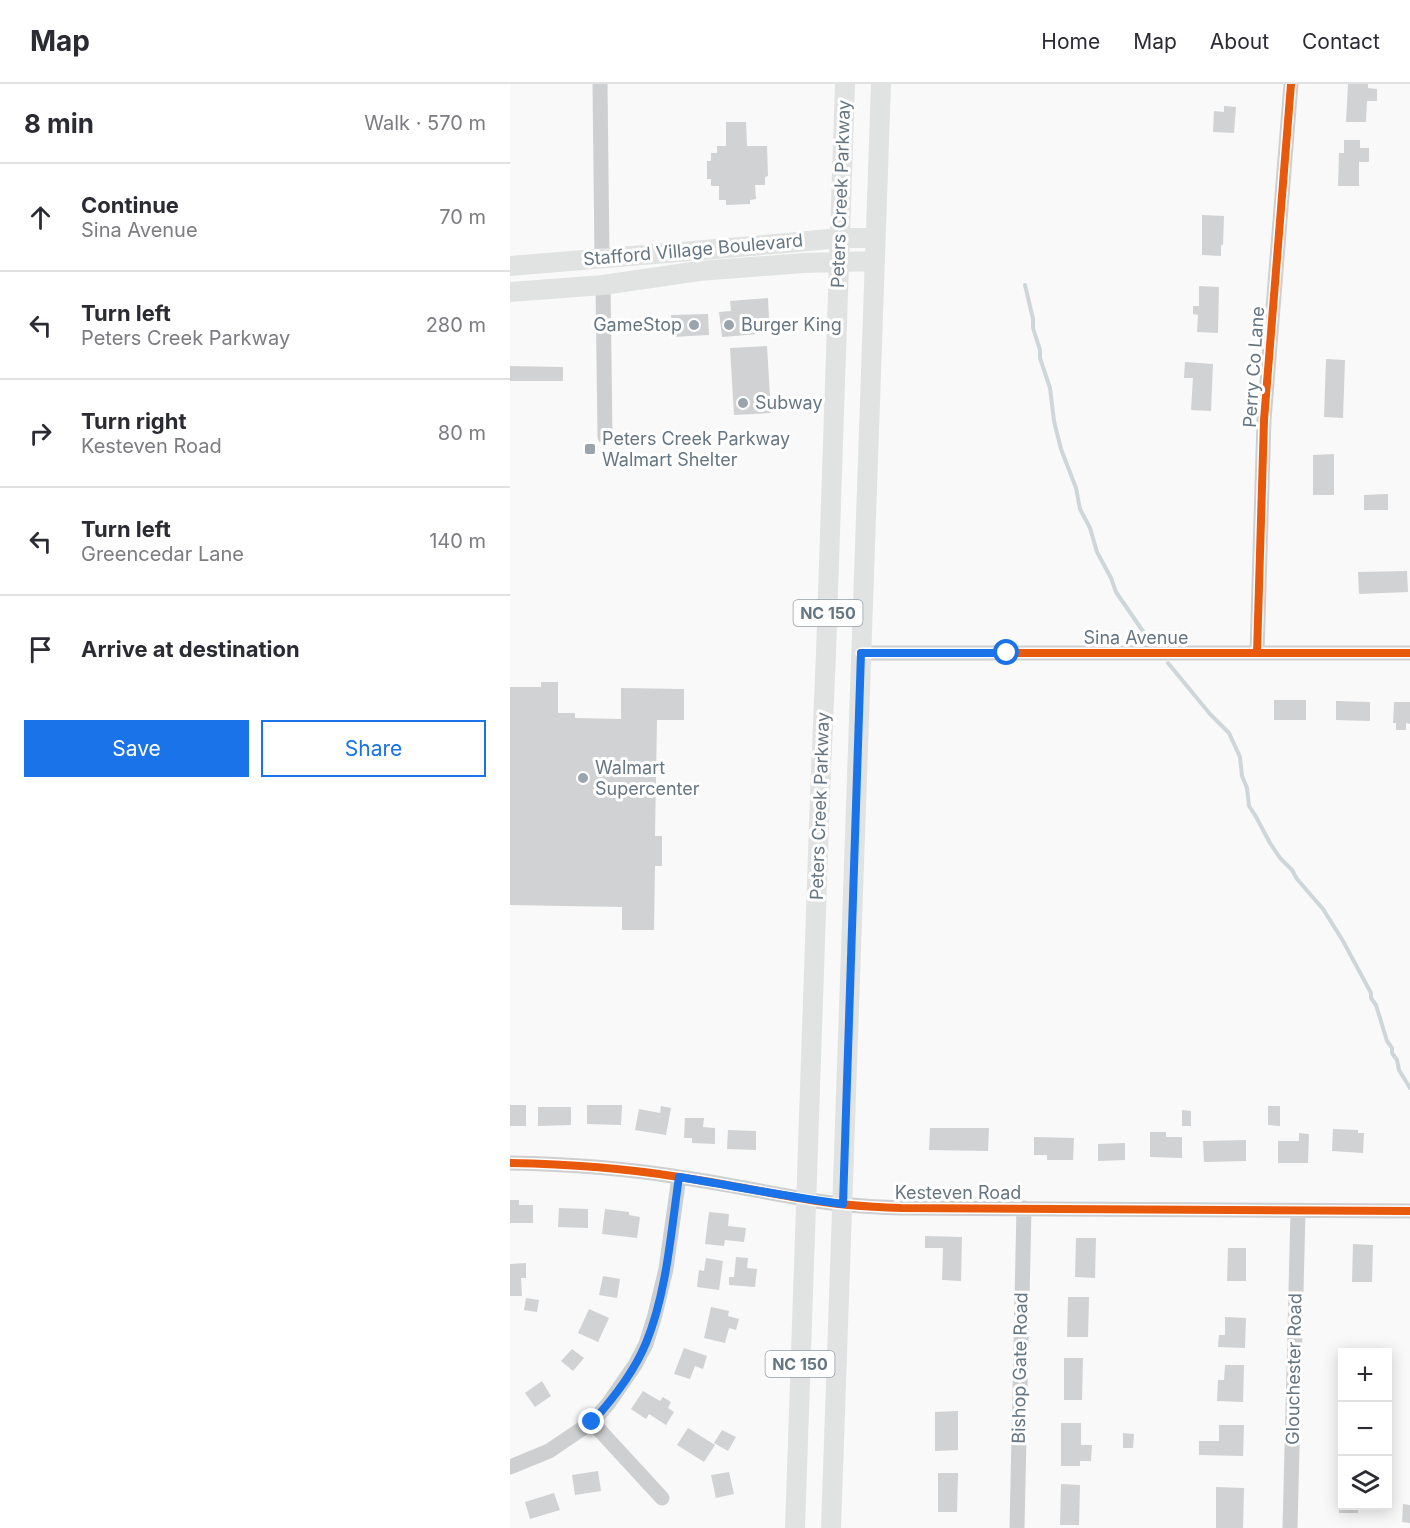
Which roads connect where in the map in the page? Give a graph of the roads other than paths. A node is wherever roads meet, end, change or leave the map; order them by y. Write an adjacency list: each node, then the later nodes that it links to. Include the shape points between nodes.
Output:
1 (600, 84): 7 (street)
2 (845, 84): 5 (main road, Peters Creek Parkway / NC 150)
3 (881, 84): 6 (main road, Peters Creek Parkway / NC 150)
4 (1291, 84): 14 (street, Perry Co Lane, via 1264,420)
5 (840, 238): 6 (main road, Stafford Village Boulevard); 7 (main road, Stafford Village Boulevard); 8 (main road, Peters Creek Parkway / NC 150)
6 (875, 238): 9 (main road, Peters Creek Parkway / NC 150)
7 (602, 258): 10 (main road, Stafford Village Boulevard)
8 (839, 261): 9 (main road, Stafford Village Boulevard); 11 (main road, Stafford Village Boulevard, via 699,271); 19 (main road, Peters Creek Parkway / NC 150)
9 (874, 261): 15 (main road, Peters Creek Parkway / NC 150)
10 (510, 266)
11 (603, 285): 12 (main road, Stafford Village Boulevard); 13 (street)
12 (510, 292)
13 (604, 437)
14 (1257, 652): 15 (street, Sina Avenue); 16 (street, Sina Avenue)
15 (861, 653): 20 (main road, Peters Creek Parkway / NC 150)
16 (1410, 653)
17 (510, 1163): 18 (street, Kesteven Road, via 623,1169)
18 (679, 1177): 19 (street, Kesteven Road); 24 (street, via 656,1316 635,1365)
19 (806, 1199): 20 (street, Kesteven Road); 27 (main road, Peters Creek Parkway / NC 150)
20 (843, 1204): 21 (street, Kesteven Road); 28 (main road, Peters Creek Parkway / NC 150)
21 (1024, 1208): 22 (street, Kesteven Road); 29 (street, Bishop Gate Road)
22 (1298, 1211): 23 (street, Kesteven Road); 30 (street, Glouchester Road)
23 (1410, 1211)
24 (592, 1422): 25 (street, via 549,1451); 26 (street)
25 (510, 1467)
26 (662, 1498)
27 (795, 1528)
28 (831, 1528)
29 (1017, 1528)
30 (1290, 1528)

